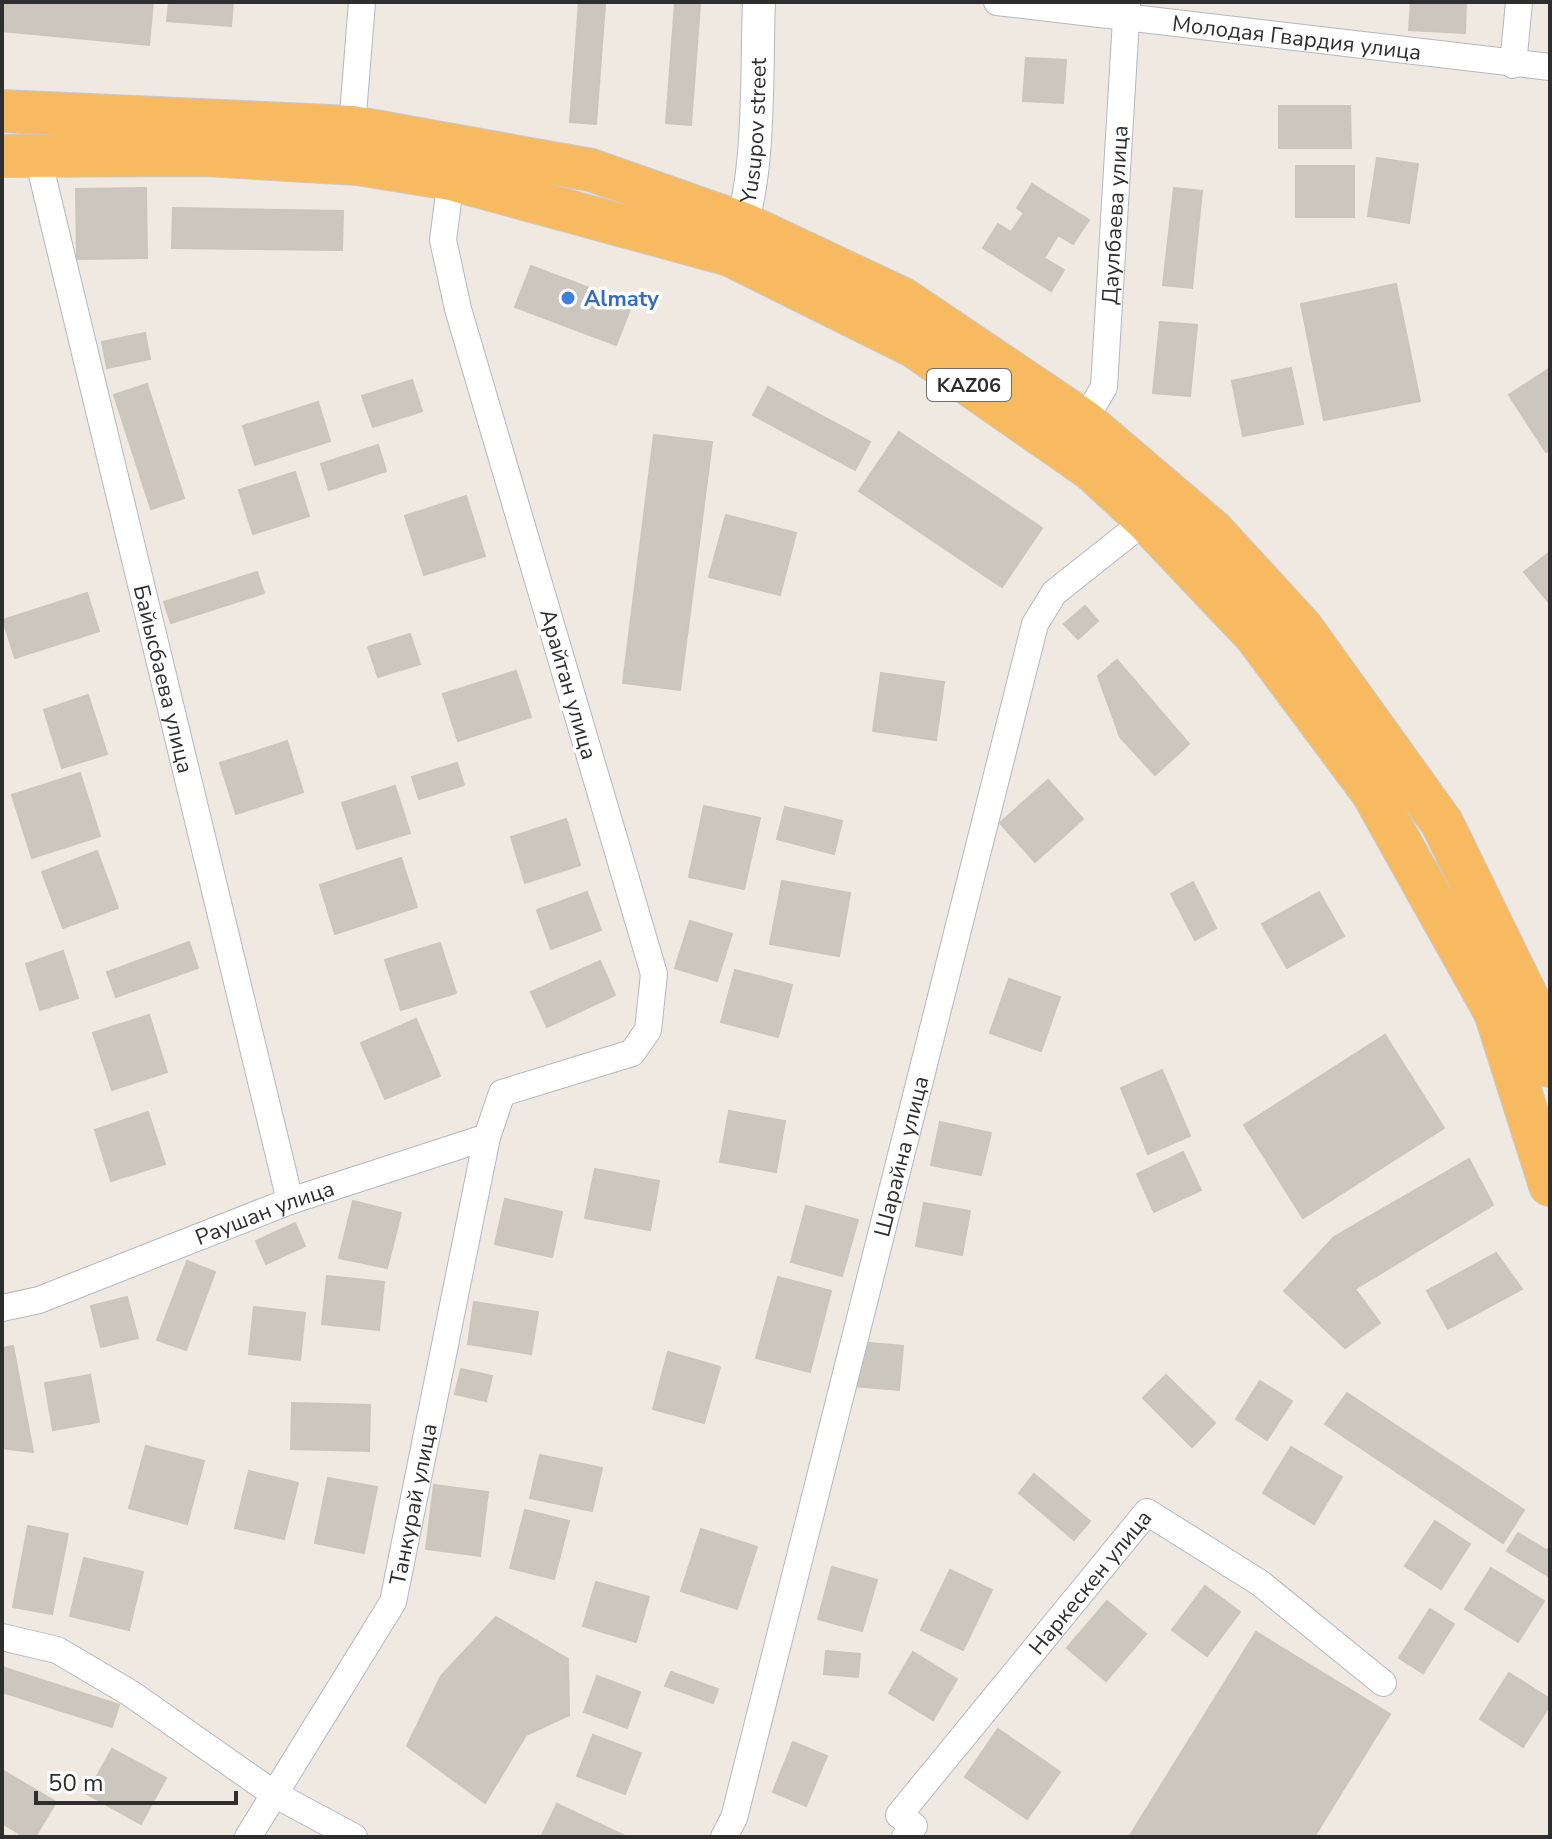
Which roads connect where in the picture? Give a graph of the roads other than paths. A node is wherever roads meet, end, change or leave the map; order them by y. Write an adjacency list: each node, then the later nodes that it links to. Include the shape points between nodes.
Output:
1 (362, 2): 9 (street)
2 (759, 2): 12 (street, Yusupov street, via 750,191)
3 (997, 2): 5 (street, Молодая Гвардия улица)
4 (1519, 2): 6 (street)
5 (1127, 10): 6 (street, Молодая Гвардия улица); 13 (street, Даулбаева улица, via 1104,387)
6 (1513, 65): 7 (street, Молодая Гвардия улица)
7 (1550, 67)
8 (2, 111): 9 (highway, KАZ06)
9 (352, 127): 12 (highway, KАZ06, via 591,170)
10 (20, 157): 11 (highway, KАZ06, via 206,155 358,164); 19 (street, Байысбаева улица)
11 (451, 179): 12 (highway, KАZ06); 17 (street, Арайтан улица, via 443,240 458,309 654,974 648,1030 632,1053 502,1093)
12 (737, 240): 13 (highway, KАZ06, via 903,299); 14 (highway, KАZ06, via 915,347 1092,470)
13 (1084, 421): 15 (highway, KАZ06, via 1213,531 1302,628 1442,823)
14 (1146, 520): 18 (highway, KАZ06, via 1255,635 1372,792 1495,1012); 26 (street, Шарайна улица, via 1054,593 1035,624 734,1818)
15 (1539, 996): 16 (highway, KАZ06)
16 (1550, 1066)
17 (487, 1137): 19 (street, Раушан улица); 23 (street, Танкурай улица, via 393,1602)
18 (1550, 1185)
19 (290, 1201): 20 (street, Раушан улица, via 39,1300)
20 (2, 1308)
21 (2, 1637): 23 (street, via 57,1650 130,1693)
22 (1383, 1683): 27 (street, Наркескен улица, via 1260,1583 1147,1512 899,1815 914,1826)
23 (274, 1794): 24 (street, Танкурай улица); 25 (street)
24 (248, 1837)
25 (354, 1837)
26 (724, 1837)
27 (905, 1837)

